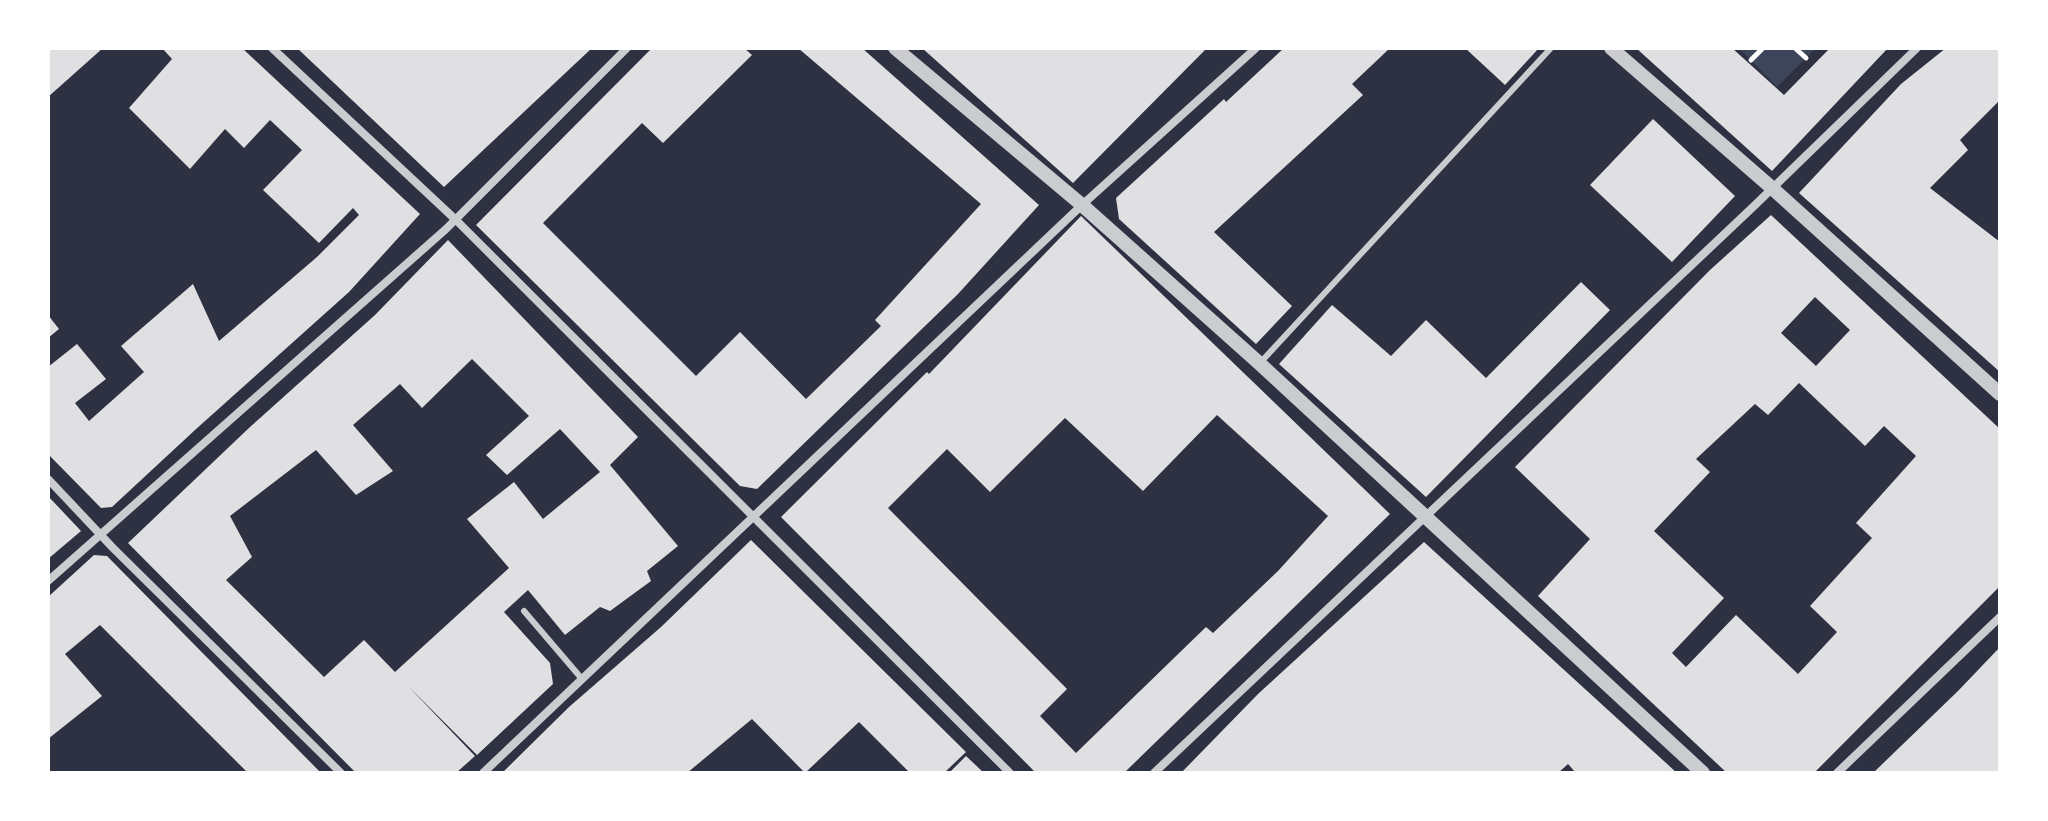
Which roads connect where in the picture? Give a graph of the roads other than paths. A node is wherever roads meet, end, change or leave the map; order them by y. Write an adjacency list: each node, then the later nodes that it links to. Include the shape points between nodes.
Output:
1 (272, 48): 10 (street)
2 (627, 48): 10 (street)
3 (895, 48): 9 (street)
4 (1256, 48): 9 (street)
5 (1551, 48): 11 (lane)
6 (1611, 48): 8 (street)
7 (1917, 48): 8 (street)
8 (1772, 188): 12 (street); 15 (street)
9 (1082, 205): 11 (street); 14 (street)
10 (456, 220): 14 (street); 16 (street)
11 (1259, 363): 15 (street)
12 (2000, 394)
13 (48, 479): 16 (street)
14 (755, 516): 20 (street); 23 (street)
15 (1425, 518): 24 (street); 25 (street)
16 (100, 535): 17 (street); 21 (street)
17 (48, 581)
18 (524, 611): 20 (lane)
19 (2000, 617): 26 (street)
20 (582, 679): 22 (street)
21 (341, 773)
22 (483, 773)
23 (1010, 773)
24 (1154, 773)
25 (1703, 773)
26 (1837, 773)

